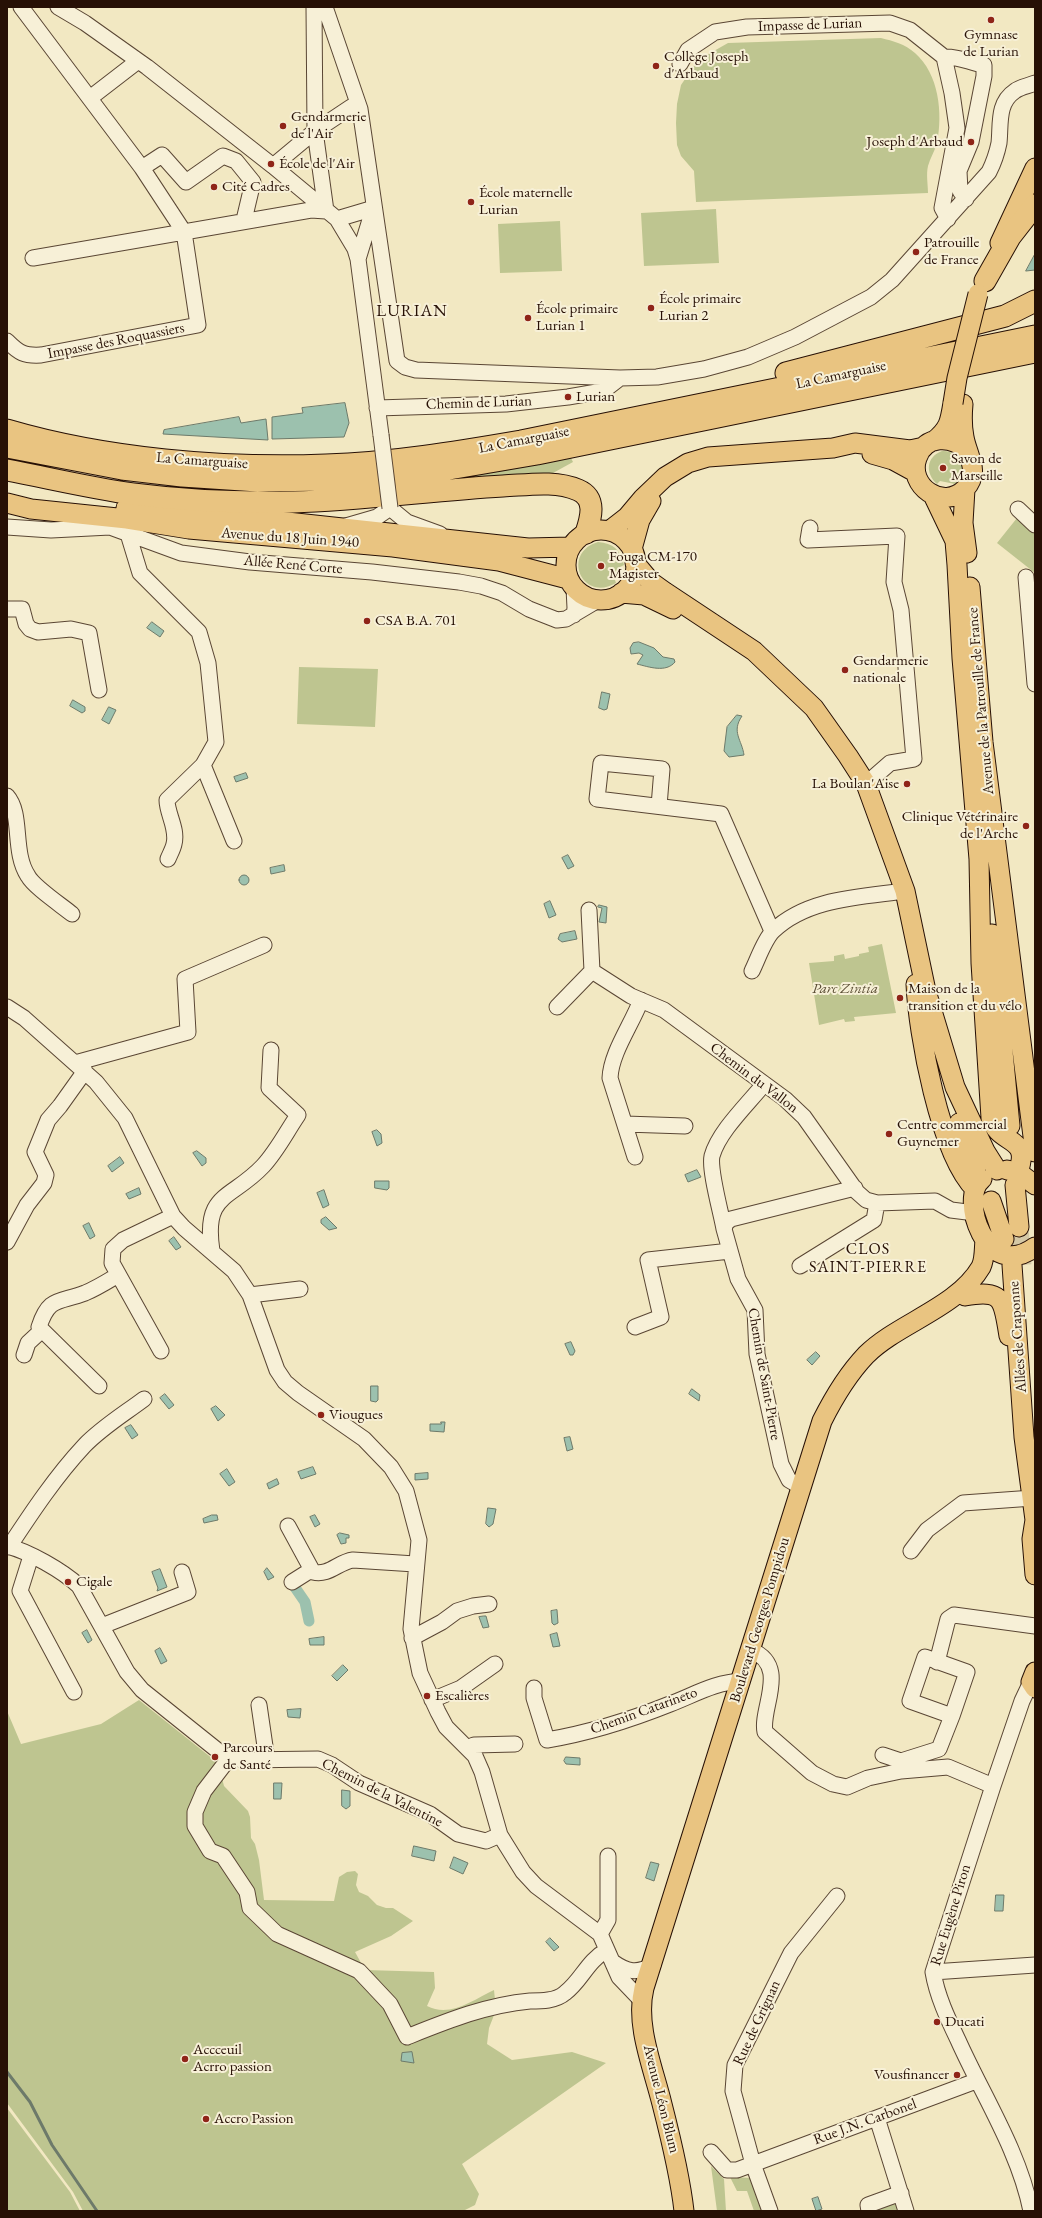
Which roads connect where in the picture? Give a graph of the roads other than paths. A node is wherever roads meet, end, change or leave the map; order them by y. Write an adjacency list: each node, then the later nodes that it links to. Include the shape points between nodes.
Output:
1 (21, 7): 9 (street)
2 (58, 7): 6 (street)
3 (314, 7): 11 (street)
4 (326, 7): 10 (street)
5 (944, 57): 7 (street, Impasse de Lurian, via 910,30 890,23 754,26 716,32 688,50); 16 (street, via 977,64 984,76 971,142 959,171 960,190); 19 (street, via 957,128 942,208)
6 (138, 61): 9 (street); 12 (street)
7 (680, 64)
8 (1031, 87): 16 (street, via 1015,91 1004,103 995,159 989,172)
9 (90, 98): 13 (street)
10 (360, 109): 11 (street, via 351,108); 17 (street)
11 (316, 131): 12 (street); 18 (street)
12 (273, 166): 18 (street)
13 (142, 168): 20 (street, via 162,155 186,182 223,156 236,161 253,182); 21 (street)
14 (1035, 168): 15 (main road)
15 (1032, 192): 24 (highway)
16 (966, 199): 19 (street)
17 (374, 208): 18 (street); 23 (street); 29 (street, via 397,361 405,367)
18 (332, 215): 20 (street, via 311,210); 23 (street, via 347,234)
19 (948, 219): 29 (street, via 892,280 872,297 796,337 748,357 704,369 657,377)
20 (244, 220): 21 (street)
21 (184, 232): 22 (street); 27 (street, Impasse des Roquassiers, via 198,325 41,355 26,355)
22 (33, 258)
23 (358, 259): 31 (street)
24 (982, 287): 30 (main road, bridge, via 965,345)
25 (1035, 301): 37 (highway, via 1005,316 699,396 445,446)
26 (1035, 336): 37 (highway, La Camarguaise, via 521,441 460,452)
27 (7, 341)
28 (1035, 352): 34 (highway, La Camarguaise, via 545,452 414,475 258,481 182,476 115,468)
29 (620, 378): 31 (street, Chemin de Lurian, via 607,388 580,395 506,404)
30 (958, 403): 33 (main road, via 945,432); 36 (main road)
31 (377, 408): 44 (street, bridge)
32 (7, 430): 37 (highway, La Camarguaise, via 124,454 180,461 326,465)
33 (929, 444): 35 (main road, via 910,450 855,443); 36 (main road, via 952,440); 39 (main road, via 918,454)
34 (7, 447)
35 (833, 448): 39 (main road, via 893,460); 40 (main road, via 708,457 688,463 665,477)
36 (967, 450): 41 (main road, via 971,457 973,474)
37 (405, 458)
38 (7, 470): 54 (highway, via 132,494 212,502 294,502 480,488 561,485 578,490 586,495 591,503 591,515)
39 (915, 472): 42 (main road, via 921,486)
40 (656, 486): 50 (main road, via 627,517); 55 (main road, via 640,520)
41 (965, 489): 42 (main road, via 950,497); 62 (main road, Avenue de la Patrouille de France, via 963,523)
42 (933, 495): 62 (main road, via 955,541)
43 (9, 503): 48 (main road, Avenue du 18 Juin 1940, via 176,512); 53 (main road, Avenue du 18 Juin 1940, via 31,509 127,519 204,531)
44 (390, 508): 48 (street, via 377,517); 52 (street, via 407,522); 53 (street)
45 (1018, 509): 46 (street)
46 (1035, 525)
47 (7, 527): 51 (street, Allée René Corte, via 51,530 110,527)
48 (342, 527): 53 (main road, Avenue du 18 Juin 1940)
49 (810, 528): 67 (street, via 808,540 897,536 894,582 901,610 914,759 890,763)
50 (609, 531): 54 (main road, via 601,530); 55 (main road, via 622,538)
51 (131, 535): 61 (street, Allée René Corte, via 181,553 459,582 502,593 534,611 557,620); 66 (street, via 129,537 140,573 199,632 208,663 216,742)
52 (454, 538): 53 (main road, Avenue du 18 Juin 1940); 54 (main road, Avenue du 18 Juin 1940, via 528,548)
53 (392, 540): 57 (main road, Avenue du 18 Juin 1940, via 499,561)
54 (578, 540): 57 (main road, via 566,557 566,568)
55 (634, 556): 58 (main road, via 634,574 630,585); 67 (main road, via 648,579 754,652 803,698 822,720)
56 (1026, 576): 63 (street)
57 (571, 583): 59 (main road, via 589,598); 61 (street)
58 (621, 593): 59 (main road); 73 (main road, via 644,595 688,618 742,653 801,708 823,734 862,798)
59 (598, 600): 61 (street, Allée René Corte)
60 (7, 609): 64 (street, via 22,609 26,624 38,632 71,629 89,633)
61 (574, 615)
62 (970, 659): 65 (main road, Avenue de la Patrouille de France); 72 (main road)
63 (1035, 684)
64 (99, 690)
65 (983, 742): 77 (main road); 91 (main road, Avenue de la Patrouille de France)
66 (203, 765): 70 (street); 71 (street, via 167,800 167,811 173,825 175,843)
67 (866, 784): 73 (main road)
68 (7, 796): 75 (street, via 16,816 18,853 28,877)
69 (659, 806): 69 (street, via 662,769 601,763 597,799); 76 (street, via 720,814)
70 (234, 841)
71 (168, 858)
72 (979, 860): 77 (main road); 95 (main road, via 981,963 991,1118 997,1132 1012,1141 1022,1152)
73 (900, 891): 76 (street, via 836,901 797,912); 81 (main road); 94 (main road, via 955,1087 984,1151)
74 (589, 910): 79 (street)
75 (72, 914)
76 (772, 932): 80 (street)
77 (993, 943): 90 (main road)
78 (264, 944): 86 (street, via 185,979 188,1032)
79 (592, 971): 82 (street, Chemin du Vallon); 84 (street)
80 (752, 971)
81 (916, 984): 93 (main road, via 942,1077); 98 (main road, via 928,1073 941,1118 960,1169 965,1179)
82 (641, 1000): 87 (street, Chemin du Vallon, via 664,1010); 88 (street, via 623,1040 613,1055 610,1067 610,1078)
83 (7, 1007): 86 (street, via 24,1018)
84 (557, 1007)
85 (271, 1050): 108 (street, via 269,1088 298,1115 263,1166 219,1201 209,1230)
86 (80, 1067): 102 (street, via 96,1082 125,1118); 106 (street, via 60,1106 48,1120 35,1152 46,1175 44,1182 26,1205)
87 (764, 1084): 97 (street, Chemin du Vallon, via 804,1117); 104 (street, Chemin de Saint-Pierre, via 721,1138 712,1157)
88 (625, 1124): 89 (street); 92 (street)
89 (685, 1126)
90 (1010, 1126)
91 (1035, 1153): 95 (main road, Avenue de la Patrouille de France, via 1033,1167)
92 (636, 1157)
93 (976, 1168)
94 (997, 1170): 95 (main road); 98 (main road, via 980,1180)
95 (1023, 1178): 96 (main road); 103 (main road)
96 (1035, 1185)
97 (854, 1188): 100 (street, Chemin du Vallon, via 866,1200); 104 (street, via 731,1219)
98 (975, 1188): 101 (main road)
99 (991, 1201): 109 (main road)
100 (877, 1203): 101 (street, Chemin du Vallon, via 935,1201 952,1210); 110 (street, via 874,1220)
101 (975, 1213): 105 (main road)
102 (173, 1216): 108 (street); 111 (street, via 123,1240 113,1250 112,1263)
103 (1019, 1227)
104 (724, 1229): 107 (street, Chemin de Saint-Pierre)
105 (985, 1240): 109 (main road, via 1000,1254); 114 (main road, Boulevard Georges Pompidou, via 981,1266)
106 (7, 1242)
107 (730, 1250): 115 (street, via 648,1260 661,1318); 125 (street, Chemin de Saint-Pierre, via 738,1279 755,1310 757,1354 781,1464 789,1480)
108 (212, 1251): 113 (street, via 234,1271)
109 (1021, 1255): 114 (main road, Boulevard Georges Pompidou); 119 (main road, Allées de Craponne); 124 (main road, Allées de Craponne)
110 (800, 1266)
111 (118, 1275): 116 (street, via 86,1292 54,1302 44,1311 39,1327); 117 (street)
112 (300, 1289): 113 (street)
113 (250, 1295): 131 (street, via 277,1370 285,1382 364,1439 391,1467 406,1491 419,1540)
114 (956, 1298): 124 (main road, via 989,1293 994,1294 1001,1303 1010,1337 1016,1412); 125 (main road, Boulevard Georges Pompidou, via 886,1339 866,1355 851,1372 833,1397 822,1421)
115 (635, 1327)
116 (42, 1330): 118 (street, via 28,1343); 120 (street)
117 (161, 1351)
118 (24, 1355)
119 (1030, 1372): 122 (main road, Allées de Craponne); 124 (main road)
120 (99, 1386)
121 (144, 1399): 128 (street, Chemin de la Valentine, via 84,1446)
122 (1035, 1410): 123 (main road, Allées de Craponne)
123 (1035, 1414)
124 (1024, 1437): 126 (main road, Allées de Craponne)
125 (801, 1487): 140 (main road, Boulevard Georges Pompidou)
126 (1033, 1498): 129 (street, via 963,1503 927,1530); 134 (main road, Allées de Craponne, via 1035,1520 1032,1539)
127 (288, 1526): 132 (street)
128 (8, 1546): 130 (street, Chemin de la Valentine)
129 (911, 1551)
130 (31, 1556): 137 (street, Chemin de la Valentine, via 79,1586); 146 (street, via 20,1591)
131 (415, 1564): 132 (street, via 353,1560 324,1573); 139 (street, via 411,1610)
132 (311, 1570): 135 (street)
133 (182, 1572): 137 (street, via 188,1592)
134 (1035, 1575)
135 (292, 1582)
136 (489, 1604): 139 (street, via 457,1611)
137 (102, 1626): 154 (street, Chemin de la Valentine, via 127,1672 142,1690 215,1749)
138 (1035, 1626): 141 (street, via 954,1615 948,1619)
139 (412, 1638): 147 (street, via 420,1672)
140 (751, 1650): 143 (main road, Boulevard Georges Pompidou); 156 (street, via 766,1662 771,1678 772,1688 763,1723 766,1732 812,1773 833,1784 847,1787 868,1778)
141 (937, 1662): 149 (street, via 967,1672); 149 (street, via 925,1657 910,1701)
142 (495, 1664): 147 (street, via 462,1688)
143 (742, 1681): 145 (street, Chemin Catarineto, via 717,1684 670,1704 602,1727 547,1740 534,1698); 163 (main road, Boulevard Georges Pompidou)
144 (1034, 1681): 157 (street, Rue Eugène Piron, via 1022,1701)
145 (534, 1688)
146 (74, 1692)
147 (432, 1700): 151 (street, via 446,1727)
148 (259, 1705): 155 (street)
149 (952, 1716): 152 (street)
150 (514, 1744): 151 (street, via 474,1745)
151 (468, 1748): 158 (street, via 475,1756 482,1772)
152 (939, 1749): 153 (street, via 901,1761); 156 (street)
153 (883, 1755)
154 (230, 1757): 155 (street, Chemin de la Valentine, via 242,1760); 162 (street, via 204,1791 195,1812 195,1826 210,1851 223,1856 247,1892 250,1908 277,1934 359,1971 390,2004 407,2037 502,2004 556,1998 565,1993 593,1960)
155 (267, 1760): 158 (street, Chemin de la Valentine, via 318,1759 359,1783 430,1814 458,1834 486,1841)
156 (933, 1768): 157 (street, via 948,1767 966,1772)
157 (993, 1786): 165 (street, Rue Eugène Piron)
158 (500, 1835): 161 (street, via 523,1872 536,1886)
159 (608, 1856): 161 (street, via 608,1920)
160 (837, 1896): 170 (street, Rue de Grignan, via 791,1953 735,2065 732,2091)
161 (600, 1934): 162 (street)
162 (610, 1956): 163 (street, via 624,1970 635,1972); 166 (street, via 620,1977)
163 (653, 1964): 166 (main road, Boulevard Georges Pompidou)
164 (1035, 1965): 165 (street)
165 (933, 1972): 167 (street, Rue Eugène Piron, via 949,2021)
166 (643, 1994): 172 (main road, Avenue Léon Blum, via 645,2034 673,2146)
167 (976, 2081): 168 (street, Rue J.N. Carbonel); 176 (street, Rue Eugène Piron, via 1019,2169)
168 (877, 2118): 170 (street, Rue J.N. Carbonel); 171 (street)
169 (711, 2152): 170 (street, Rue J.N. Carbonel, via 727,2170 737,2170)
170 (753, 2164): 173 (street, Rue de Grignan)
171 (901, 2193): 174 (street, via 868,2205); 175 (street)
172 (684, 2211)
173 (770, 2211)
174 (869, 2211)
175 (906, 2211)
176 (1031, 2211)

